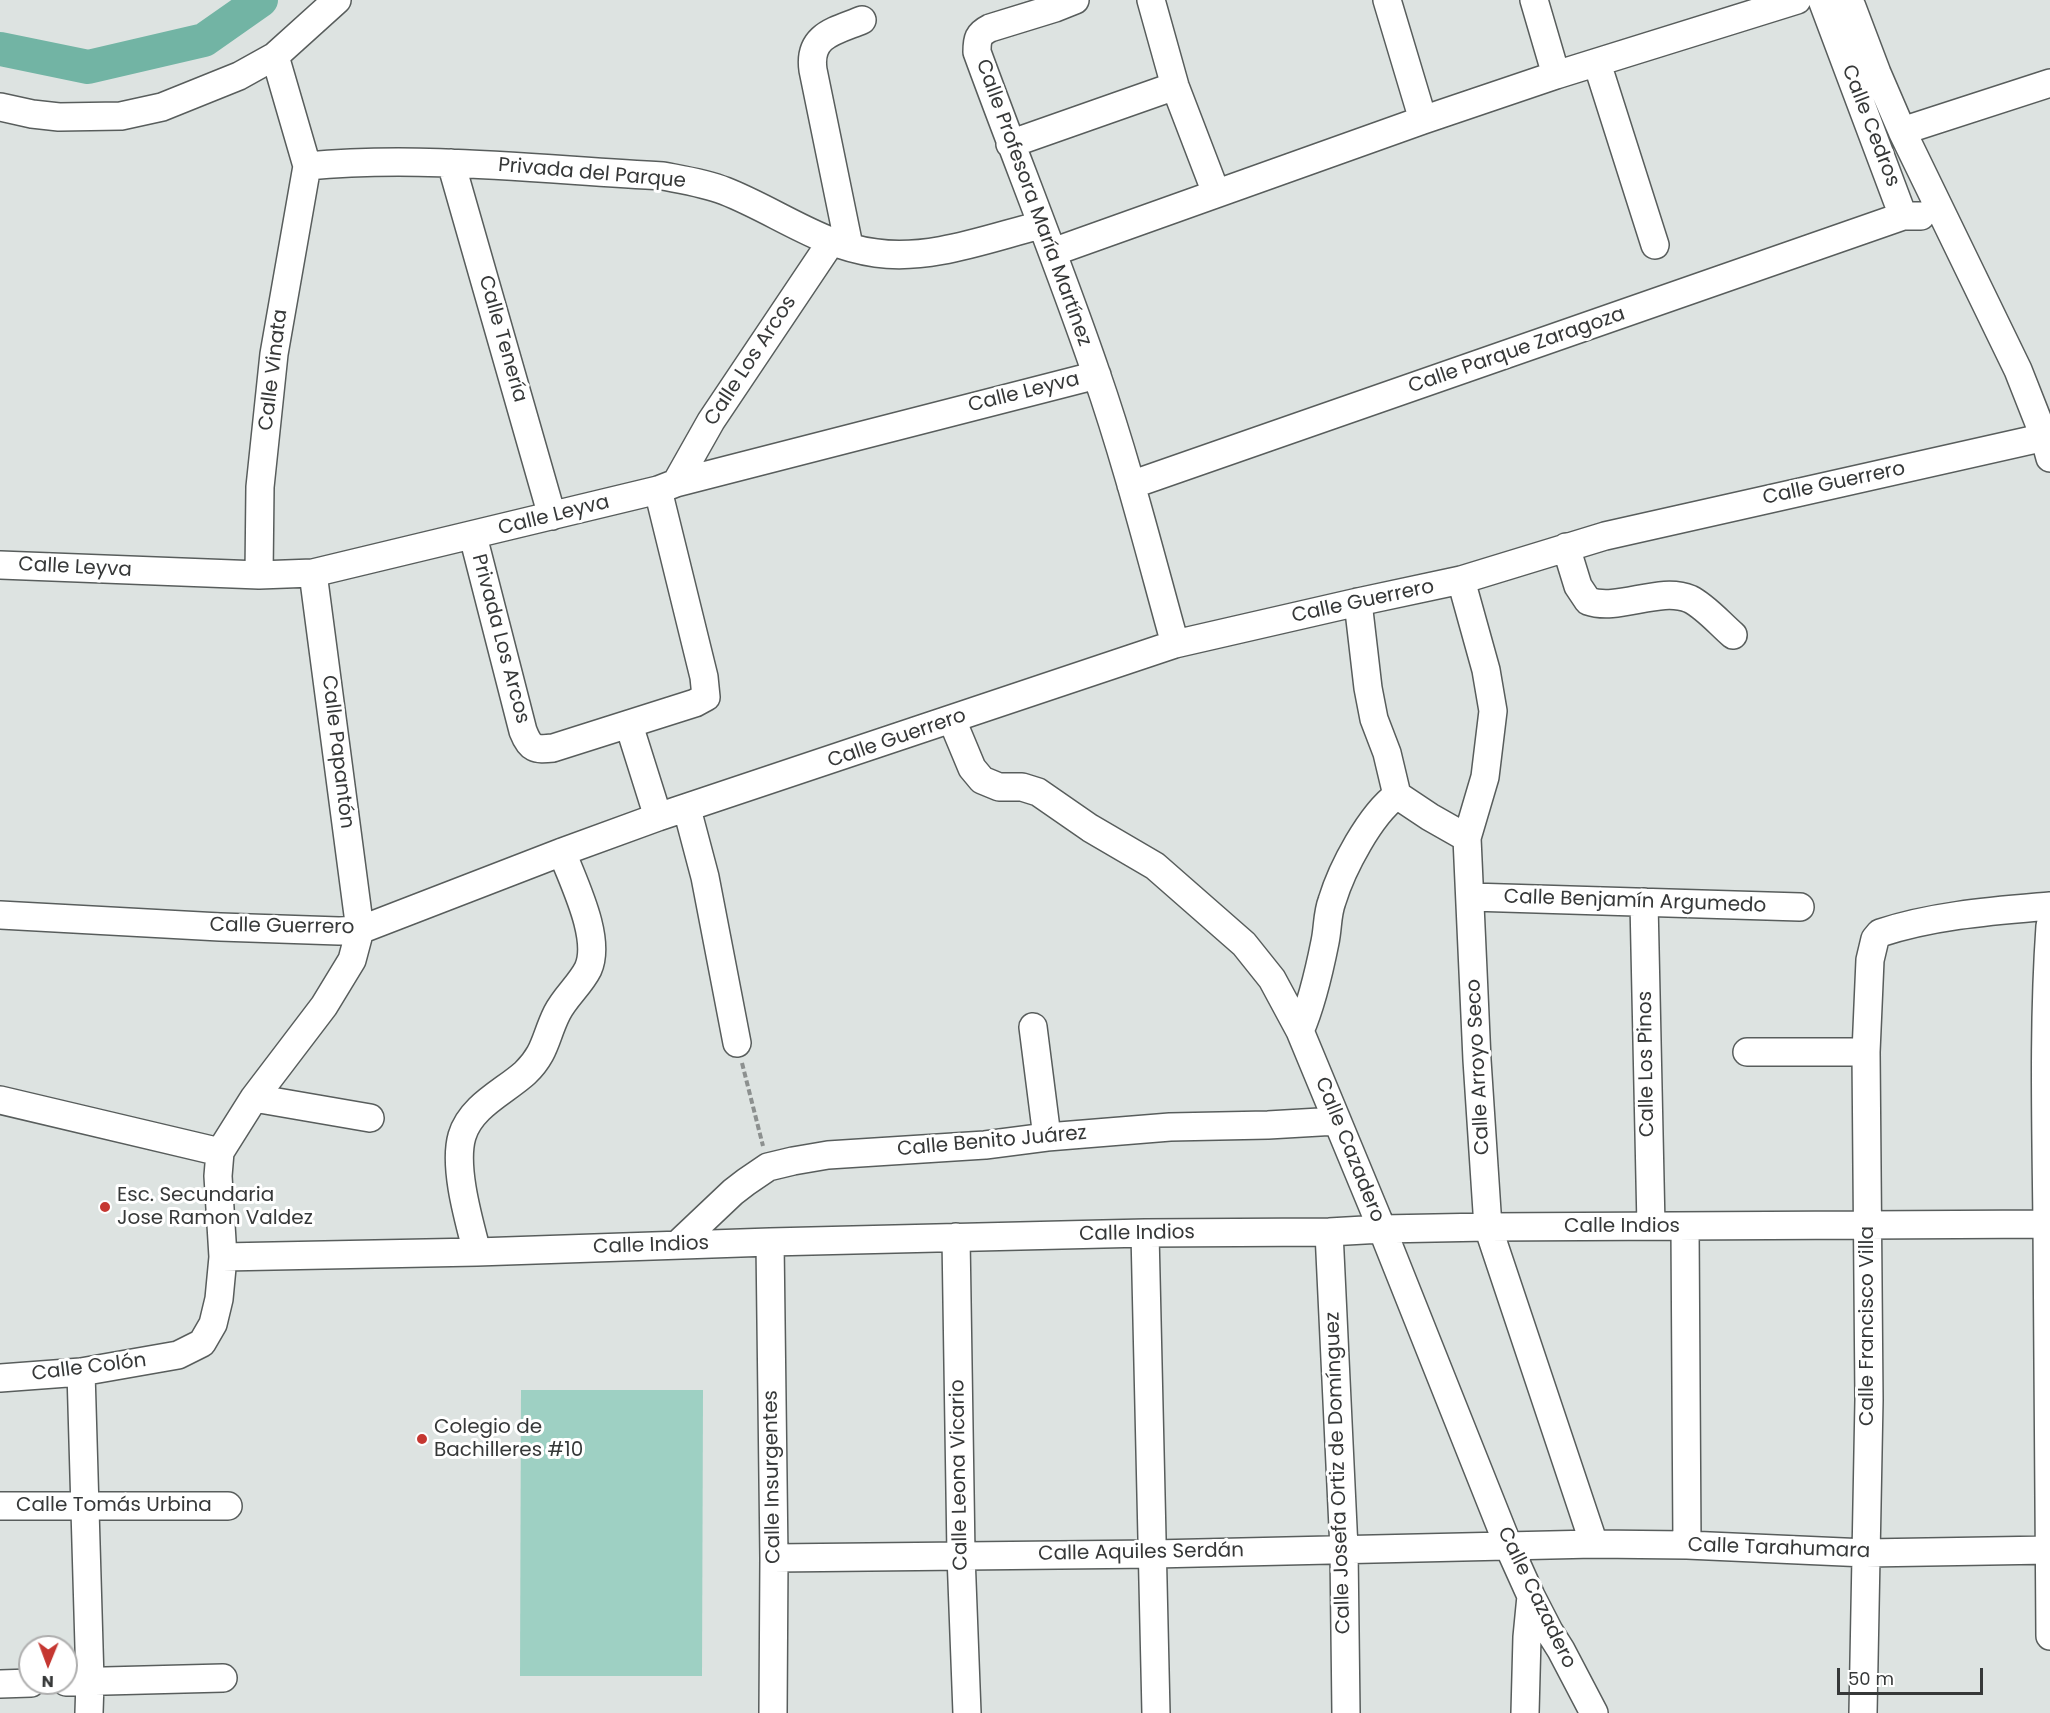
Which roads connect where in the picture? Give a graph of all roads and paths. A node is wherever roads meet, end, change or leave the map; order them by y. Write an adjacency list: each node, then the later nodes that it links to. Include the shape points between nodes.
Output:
1 (337, 0): 10 (street)
2 (1076, 0): 18 (street, Calle Profesora María Martínez, via 999,24 978,37 977,52)
3 (1151, 0): 14 (street)
4 (1387, 0): 16 (street)
5 (1534, 0): 12 (street)
6 (1797, 0): 11 (street)
7 (1822, 0): 22 (street, Calle Cedros)
8 (1846, 0): 17 (street, Calle Cedros)
9 (862, 20): 25 (street, via 827,34 817,42 812,56)
10 (275, 56): 15 (street, via 213,87 121,117 59,117); 20 (street)
11 (1597, 63): 12 (street); 26 (street)
12 (1556, 75): 16 (street)
13 (2050, 83): 17 (street)
14 (1175, 86): 18 (street); 21 (street)
15 (0, 107)
16 (1422, 120): 21 (street)
17 (1902, 131): 23 (street, Calle Cedros)
18 (1010, 144): 24 (street, Calle Profesora María Martínez)
19 (451, 163): 20 (street, Privada del Parque, via 345,162); 25 (street, Privada del Parque, via 663,176 695,182 725,191); 32 (street, Calle Tenería)
20 (307, 166): 37 (street, Calle Vinata, via 274,354 260,487)
21 (1216, 193): 27 (street)
22 (1903, 216): 23 (street); 30 (street, Calle Parque Zaragoza)
23 (1943, 217): 29 (street, Calle Cedros, via 2018,370)
24 (1041, 225): 25 (street, Privada del Parque, via 949,249 913,254 875,253); 27 (street, Calle Profesora María Martínez)
25 (840, 244): 31 (street, Calle Los Arcos)
26 (1655, 244)
27 (1053, 252): 28 (street, Calle Profesora María Martínez)
28 (1097, 375): 30 (street, Calle Profesora María Martínez); 31 (street, Calle Leyva)
29 (2048, 444): 34 (street, Calle Guerrero, via 1605,536)
30 (1131, 485): 41 (street, Calle Profesora María Martínez)
31 (667, 487): 32 (street, Calle Leyva); 43 (street, Privada Los Arcos, via 706,695 695,703)
32 (552, 516): 33 (street, Calle Leyva)
33 (473, 536): 36 (street, Calle Leyva); 43 (street, Privada Los Arcos, via 517,709 531,746 553,747)
34 (1566, 548): 38 (street, Calle Guerrero); 40 (street, via 1578,586 1588,601 1602,604 1683,598 1702,608)
35 (0, 565): 37 (street, Calle Leyva)
36 (313, 573): 37 (street, Calle Leyva); 55 (street, Calle Papantón)
37 (259, 575)
38 (1461, 580): 39 (street, Calle Guerrero); 47 (street, Calle Arroyo Seco, via 1493,711 1485,777)
39 (1358, 602): 41 (street, Calle Guerrero); 44 (street, via 1374,719)
40 (1733, 635)
41 (1175, 644): 42 (street, Calle Guerrero)
42 (952, 720): 45 (street, Calle Guerrero); 57 (street, Calle Cazadero, via 972,768 982,780 999,787 1022,787 1047,797 1155,866 1244,944 1272,979)
43 (629, 725): 46 (street)
44 (1397, 795): 47 (street); 57 (street, via 1374,818 1335,891)
45 (687, 809): 46 (street, Calle Guerrero); 58 (street, via 705,877)
46 (658, 817): 48 (street, Calle Guerrero)
47 (1467, 838): 49 (street, Calle Arroyo Seco)
48 (562, 852): 55 (street, Calle Guerrero); 79 (street, via 591,940 590,964 557,1012 548,1041 536,1061 476,1113 462,1134 459,1152 464,1194)
49 (1471, 897): 50 (street, Calle Benjamín Argumedo); 71 (street, Calle Arroyo Seco)
50 (1644, 902): 52 (street, Calle Benjamín Argumedo); 69 (street, Calle Los Pinos)
51 (2050, 906): 60 (street, Calle Francisco Villa, via 1930,920 1880,933 1870,960)
52 (1800, 907)
53 (0, 915): 55 (street, Calle Guerrero)
54 (2050, 926): 68 (street, via 2045,1143)
55 (360, 930): 61 (street, via 352,960 324,1006)
56 (1033, 1028): 65 (street)
57 (1300, 1032): 64 (street, Calle Cazadero)
58 (737, 1043): 67 (path)
59 (1746, 1052): 60 (street)
60 (1866, 1052): 70 (street, Calle Francisco Villa)
61 (254, 1098): 63 (street); 66 (street)
62 (0, 1100): 66 (street)
63 (370, 1118)
64 (1337, 1120): 65 (street, Calle Benito Juárez); 73 (street, Calle Cazadero)
65 (1047, 1137): 67 (street, Calle Benito Juárez, via 828,1155)
66 (220, 1152): 80 (street)
67 (768, 1167): 78 (street, Calle Benito Juárez, via 733,1192)
68 (2048, 1224): 70 (street, Calle Indios); 90 (street)
69 (1651, 1226): 71 (street, Calle Indios); 72 (street, Calle Indios)
70 (1868, 1226): 72 (street, Calle Indios); 91 (street, Calle Francisco Villa)
71 (1488, 1227): 73 (street, Calle Indios); 86 (street, Calle Arroyo Seco)
72 (1685, 1227): 88 (street)
73 (1382, 1229): 74 (street, Calle Indios); 87 (street, Calle Cazadero)
74 (1329, 1232): 75 (street, Calle Indios); 89 (street, Calle Josefa Ortiz de Domínguez)
75 (1145, 1233): 76 (street, Calle Indios); 92 (street)
76 (956, 1237): 77 (street, Calle Indios); 93 (street, Calle Leona Vicario)
77 (770, 1242): 78 (street, Calle Indios); 94 (street, Calle Insurgentes)
78 (677, 1245): 79 (street, Calle Indios)
79 (477, 1252): 80 (street, Calle Indios)
80 (223, 1257): 81 (street, Calle Colón, via 213,1324 202,1343 178,1355)
81 (81, 1372): 82 (street, Calle Colón); 83 (street)
82 (0, 1378)
83 (84, 1505): 84 (street, Calle Tomás Urbina); 85 (street, Calle Tomás Urbina); 98 (street)
84 (0, 1506)
85 (228, 1506)
86 (1594, 1544): 87 (street, Calle Tarahumara); 88 (street, Calle Tarahumara)
87 (1508, 1545): 89 (street, Calle Aquiles Serdán); 95 (street, Calle Cazadero)
88 (1687, 1545): 91 (street, Calle Tarahumara)
89 (1344, 1549): 92 (street, Calle Aquiles Serdán); 105 (street, Calle Josefa Ortiz de Domínguez)
90 (2049, 1550): 91 (street, Calle Tarahumara); 96 (street)
91 (1866, 1553): 108 (street, Calle Francisco Villa)
92 (1154, 1554): 93 (street, Calle Aquiles Serdán); 104 (street)
93 (961, 1555): 94 (street, Calle Aquiles Serdán); 103 (street, Calle Leona Vicario)
94 (774, 1558): 102 (street, Calle Insurgentes)
95 (1531, 1596): 106 (street); 107 (street, Calle Cazadero)
96 (2050, 1636)
97 (223, 1678): 98 (street)
98 (78, 1681): 101 (street)
99 (18, 1683): 100 (street)
100 (0, 1684)
101 (89, 1713)
102 (773, 1713)
103 (966, 1713)
104 (1156, 1713)
105 (1346, 1713)
106 (1525, 1713)
107 (1594, 1713)
108 (1863, 1713)

